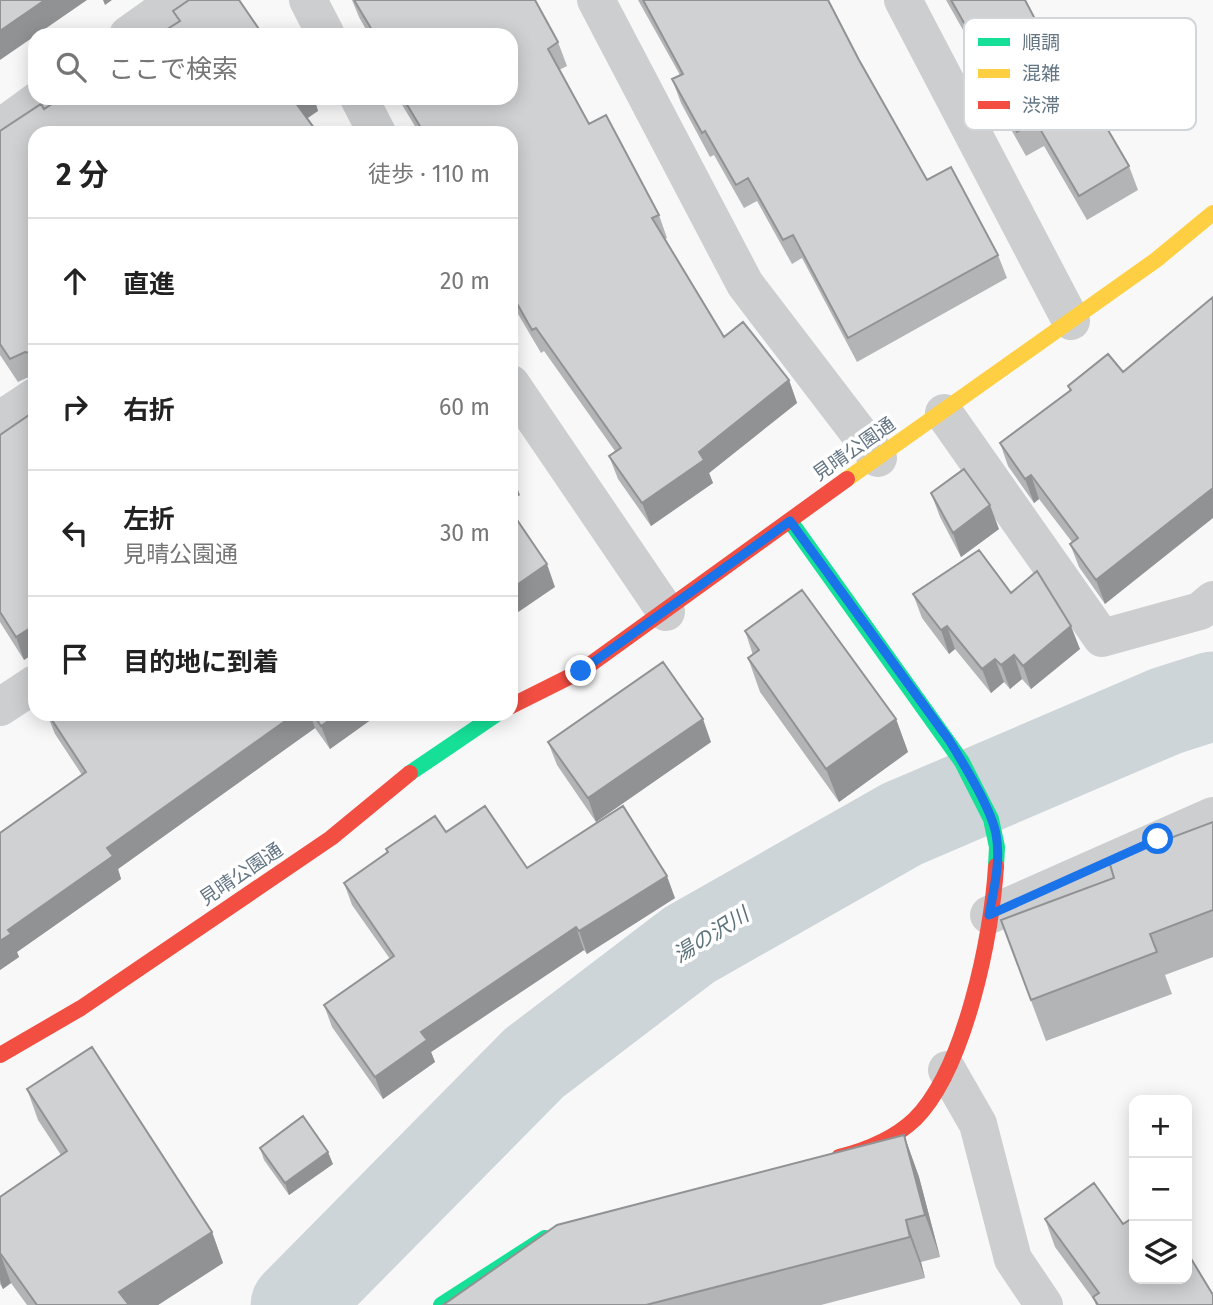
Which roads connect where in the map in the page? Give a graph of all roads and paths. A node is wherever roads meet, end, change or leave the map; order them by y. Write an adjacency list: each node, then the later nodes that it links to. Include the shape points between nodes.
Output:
1 (177, 0): 5 (street)
2 (308, 0): 6 (street)
3 (596, 0): 19 (street, via 745,284)
4 (903, 0): 9 (street)
5 (138, 28)
6 (322, 28)
7 (31, 105): 11 (street)
8 (363, 105): 10 (street)
9 (964, 117)
10 (373, 126)
11 (0, 128)
12 (971, 130): 14 (street)
13 (1213, 213): 14 (street, 見晴公園通)
14 (1071, 321): 17 (street, 見晴公園通)
15 (518, 394): 22 (street)
16 (28, 402): 18 (street)
17 (944, 413): 19 (street, 見晴公園通); 21 (street, via 1102,638 1200,611)
18 (0, 420)
19 (878, 458): 20 (street, 見晴公園通)
20 (790, 521): 22 (street, 見晴公園通); 28 (street, via 967,769 996,832 997,874)
21 (1213, 600)
22 (666, 612): 24 (street, 見晴公園通, via 581,671)
23 (28, 689): 25 (street)
24 (518, 702)
25 (0, 707)
26 (487, 721): 29 (street, 見晴公園通, via 408,775 331,838 80,1008)
27 (1213, 816): 28 (street)
28 (989, 915): 30 (street, via 965,1023)
29 (0, 1055)
30 (947, 1070): 31 (street, via 921,1112 892,1137 863,1152); 34 (street, via 978,1124 1013,1259)
31 (823, 1161)
32 (560, 1229): 33 (street)
33 (441, 1305)
34 (1044, 1305)

